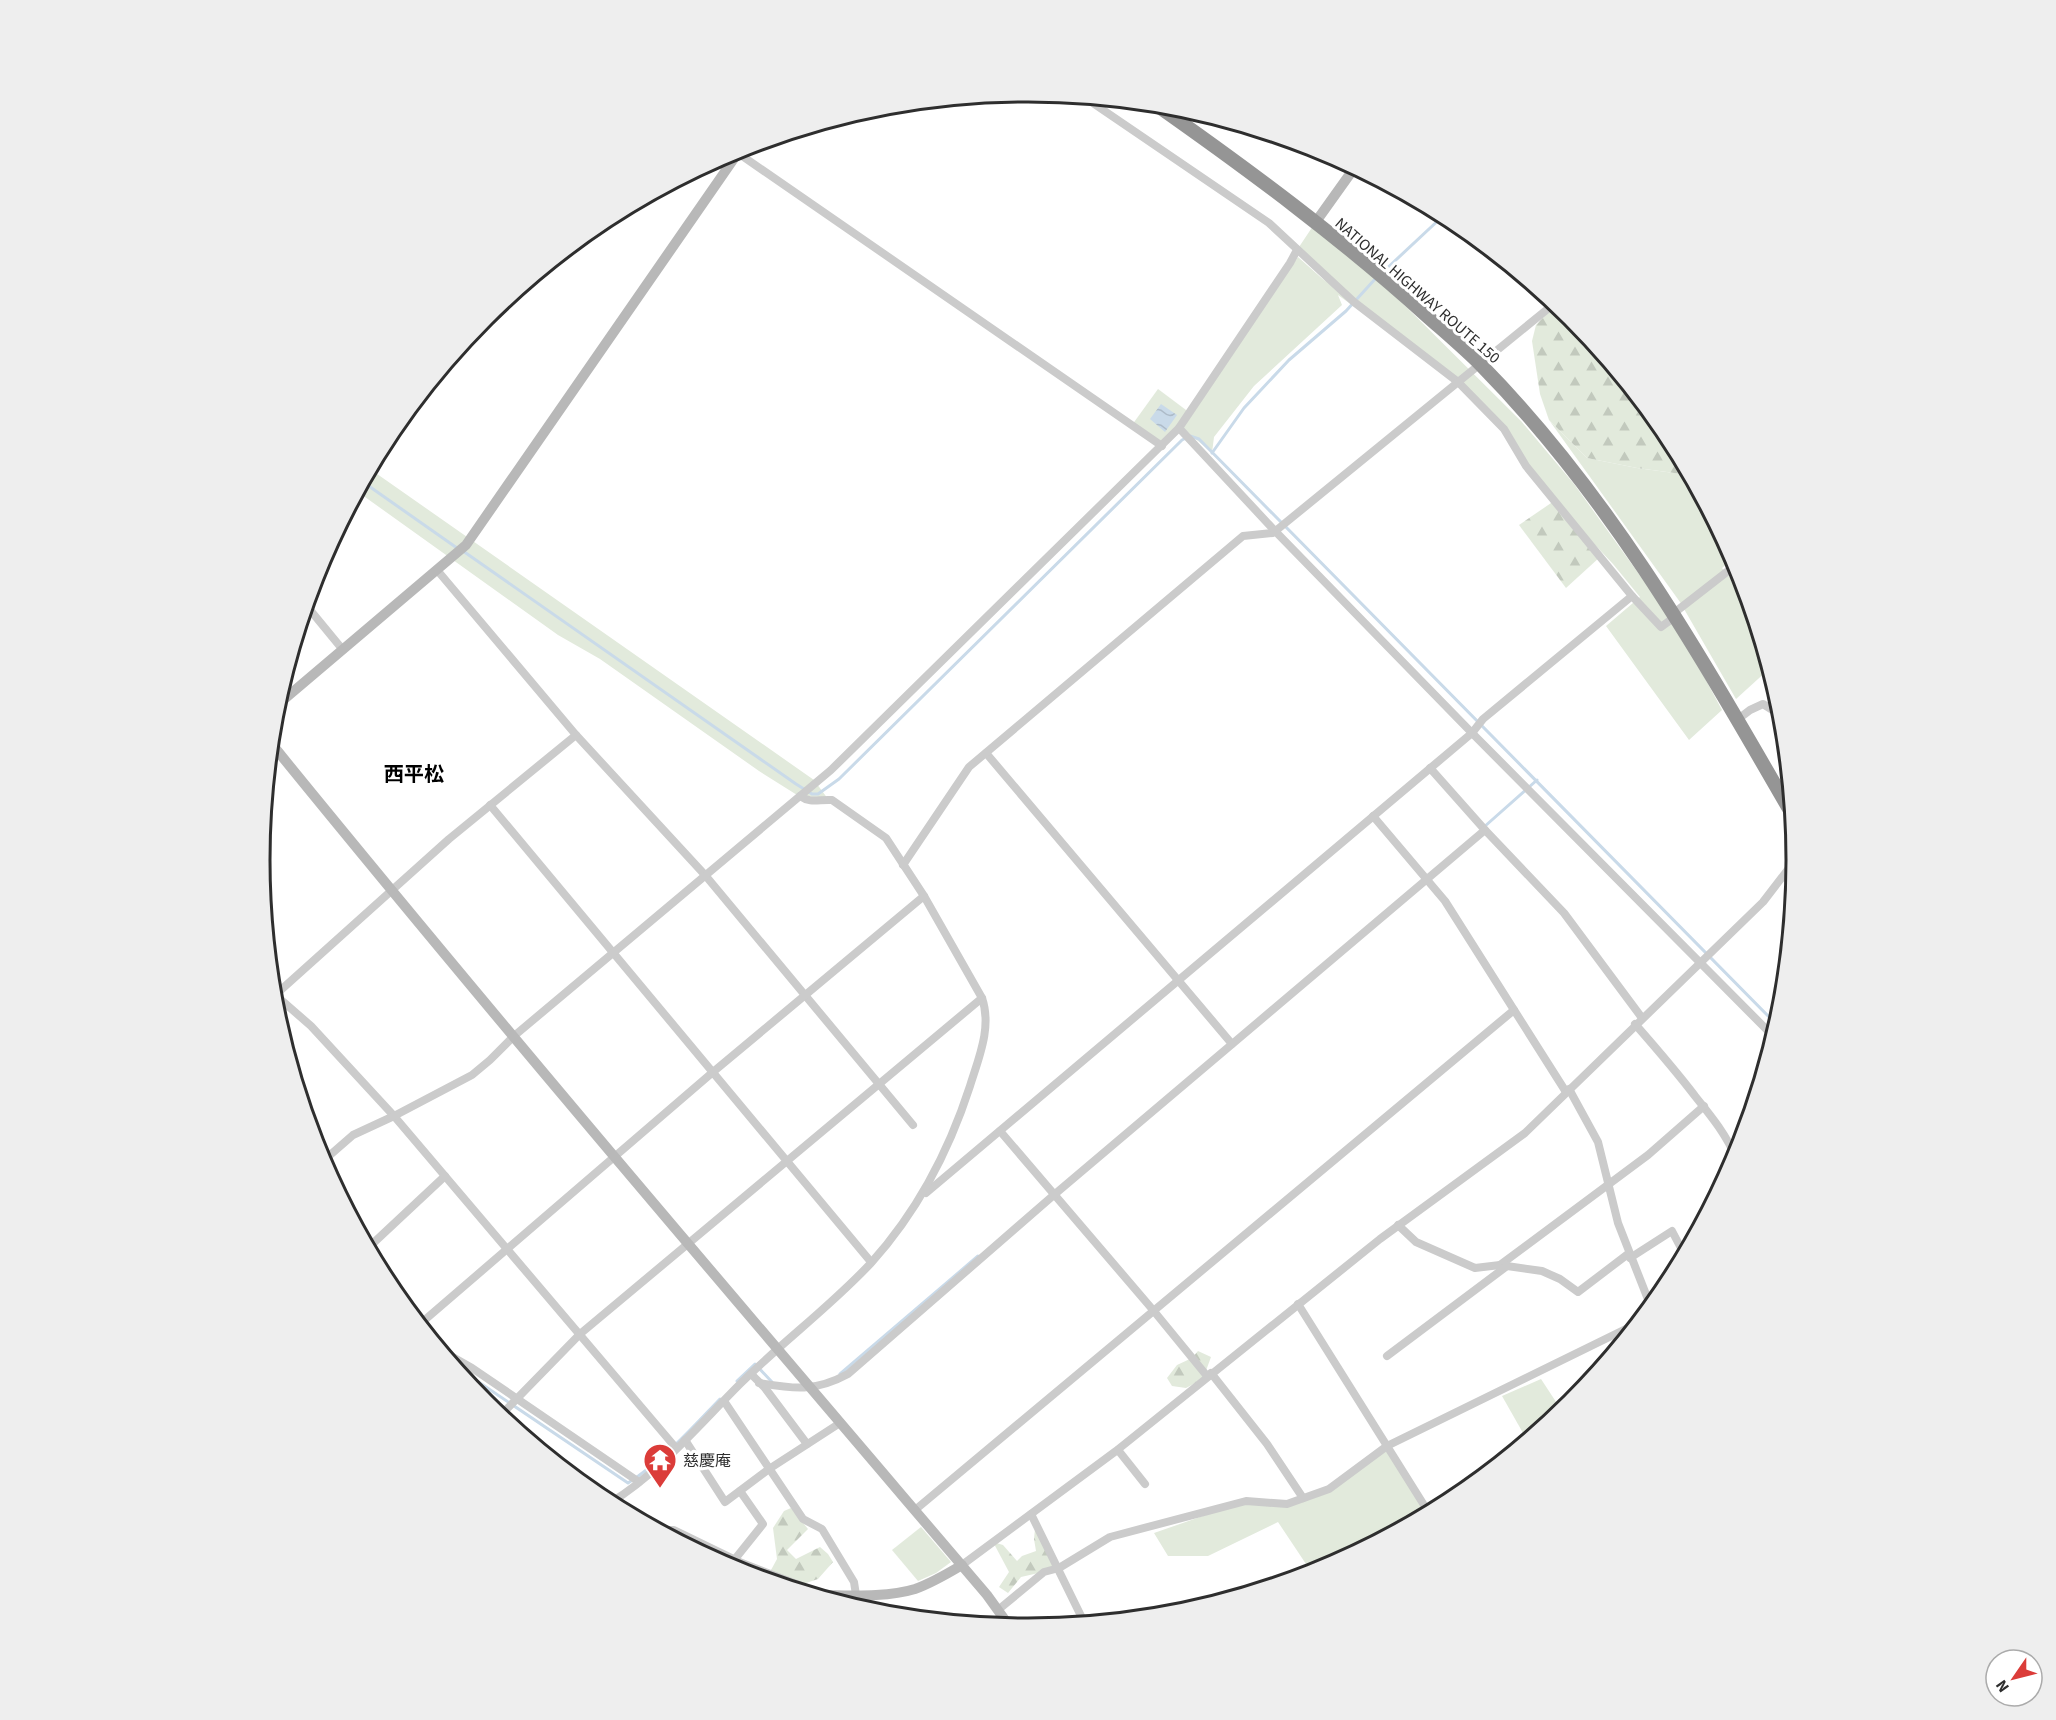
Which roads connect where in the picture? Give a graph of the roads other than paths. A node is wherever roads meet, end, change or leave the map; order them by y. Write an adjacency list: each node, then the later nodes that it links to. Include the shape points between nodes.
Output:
1 (1096, 106): 7 (street, via 1269,223)
2 (1171, 116): 6 (highway, NATIONAL HIGHWAY ROUTE 150)
3 (747, 156): 12 (street)
4 (728, 164): 14 (street, via 466,545)
5 (1350, 174): 6 (street)
6 (1315, 223): 9 (highway, NATIONAL HIGHWAY ROUTE 150, via 1373,268)
7 (1297, 250): 10 (street, via 1354,302); 11 (street)
8 (1548, 309): 9 (street)
9 (1480, 364): 10 (street); 18 (highway, NATIONAL HIGHWAY ROUTE 150, via 1580,479)
10 (1458, 382): 13 (street); 16 (street, via 1504,429 1526,466)
11 (1182, 432): 12 (street); 13 (street)
12 (1162, 446): 28 (street, via 840,762)
13 (1277, 530): 23 (street); 26 (street, via 1243,536)
14 (437, 570): 19 (street); 24 (street)
15 (1728, 571): 18 (street)
16 (1632, 596): 18 (street, via 1660,627); 23 (street, via 1483,719)
17 (312, 612): 19 (street)
18 (1675, 615): 22 (highway, NATIONAL HIGHWAY ROUTE 150)
19 (343, 650): 20 (street)
20 (289, 695)
21 (1770, 709): 22 (street, via 1763,704)
22 (1737, 720): 29 (highway, NATIONAL HIGHWAY ROUTE 150)
23 (1472, 733): 27 (street); 40 (street)
24 (576, 735): 30 (street); 35 (street)
25 (278, 751): 37 (street)
26 (986, 753): 33 (street, via 969,767); 41 (street)
27 (1430, 768): 31 (street); 32 (street)
28 (800, 796): 33 (street, via 815,802 832,800 886,838); 35 (street)
29 (1783, 799)
30 (490, 805): 37 (street); 39 (street)
31 (1373, 816): 36 (street); 41 (street)
32 (1485, 830): 36 (street); 47 (street, via 1564,913)
33 (903, 865): 38 (street)
34 (1785, 873): 40 (street, via 1763,902)
35 (705, 875): 39 (street); 43 (street)
36 (1426, 879): 46 (street, via 1445,901); 51 (street)
37 (392, 890): 42 (street); 50 (street)
38 (924, 896): 43 (street); 44 (street)
39 (612, 953): 50 (street); 52 (street)
40 (1700, 962): 47 (street); 49 (street)
41 (1178, 981): 51 (street); 58 (street)
42 (281, 988)
43 (805, 996): 52 (street); 53 (street)
44 (982, 998): 53 (street); 66 (street, via 987,1012 986,1031 959,1120)
45 (284, 1004): 56 (street, via 311,1026)
46 (1514, 1010): 54 (street); 77 (street)
47 (1642, 1018): 48 (street)
48 (1635, 1024): 54 (street); 55 (street)
49 (1766, 1029)
50 (514, 1036): 56 (street, via 472,1075); 61 (street)
51 (1232, 1044): 65 (street)
52 (713, 1072): 61 (street); 62 (street)
53 (878, 1084): 57 (street); 62 (street)
54 (1567, 1090): 64 (street, via 1598,1142); 67 (street, via 1525,1133)
55 (1704, 1106): 59 (street); 64 (street, via 1648,1155)
56 (394, 1116): 60 (street, via 353,1134); 63 (street)
57 (913, 1125)
58 (1000, 1131): 65 (street); 66 (street)
59 (1730, 1145)
60 (330, 1155)
61 (615, 1156): 69 (street); 71 (street)
62 (788, 1161): 69 (street); 73 (street)
63 (445, 1176): 68 (street); 71 (street)
64 (1608, 1183): 72 (street); 74 (street)
65 (1054, 1194): 77 (street); 87 (street, via 848,1374 830,1384)
66 (918, 1200): 73 (street)
67 (1398, 1225): 74 (street, via 1416,1242 1475,1268); 76 (street)
68 (374, 1242)
69 (689, 1244): 80 (street); 81 (street)
70 (1680, 1246): 72 (street, via 1672,1231)
71 (507, 1249): 78 (street); 80 (street)
72 (1629, 1256): 74 (street, via 1578,1292 1542,1270); 75 (street)
73 (871, 1262): 81 (street)
74 (1504, 1265): 82 (street)
75 (1647, 1296)
76 (1298, 1304): 85 (street); 94 (street)
77 (1153, 1310): 85 (street); 104 (street)
78 (426, 1319)
79 (1621, 1331): 94 (street)
80 (580, 1335): 88 (street); 95 (street)
81 (779, 1349): 84 (street); 87 (street)
82 (1387, 1356)
83 (458, 1360): 88 (street)
84 (752, 1374): 86 (street); 89 (street)
85 (1209, 1375): 96 (street); 102 (street, via 1267,1444)
86 (759, 1383): 87 (street); 93 (street)
87 (810, 1387): 91 (street)
88 (516, 1399): 90 (street); 98 (street)
89 (724, 1401): 92 (street); 97 (street)
90 (506, 1409)
91 (840, 1423): 93 (street); 104 (street)
92 (685, 1440): 95 (street); 100 (street, via 725,1502)
93 (807, 1444): 97 (street)
94 (1386, 1446): 102 (street, via 1329,1489); 103 (street)
95 (676, 1448): 98 (street)
96 (1118, 1450): 99 (street); 105 (street)
97 (769, 1469): 100 (street); 111 (street, via 803,1519 822,1529 854,1582)
98 (637, 1480): 101 (street)
99 (1145, 1484)
100 (740, 1491): 108 (street, via 763,1524)
101 (619, 1497)
102 (1303, 1498): 110 (street, via 1287,1504 1246,1501 1110,1537)
103 (1424, 1505)
104 (915, 1510): 109 (street)
105 (1031, 1514): 109 (street); 110 (street)
106 (679, 1532): 107 (street)
107 (724, 1554)
108 (735, 1559)
109 (962, 1565): 112 (street, via 914,1589); 113 (street)
110 (1059, 1568): 113 (street, via 1044,1572); 114 (street)
111 (855, 1597)
112 (864, 1599)
113 (998, 1610): 115 (street)
114 (1080, 1616)
115 (1003, 1617)

